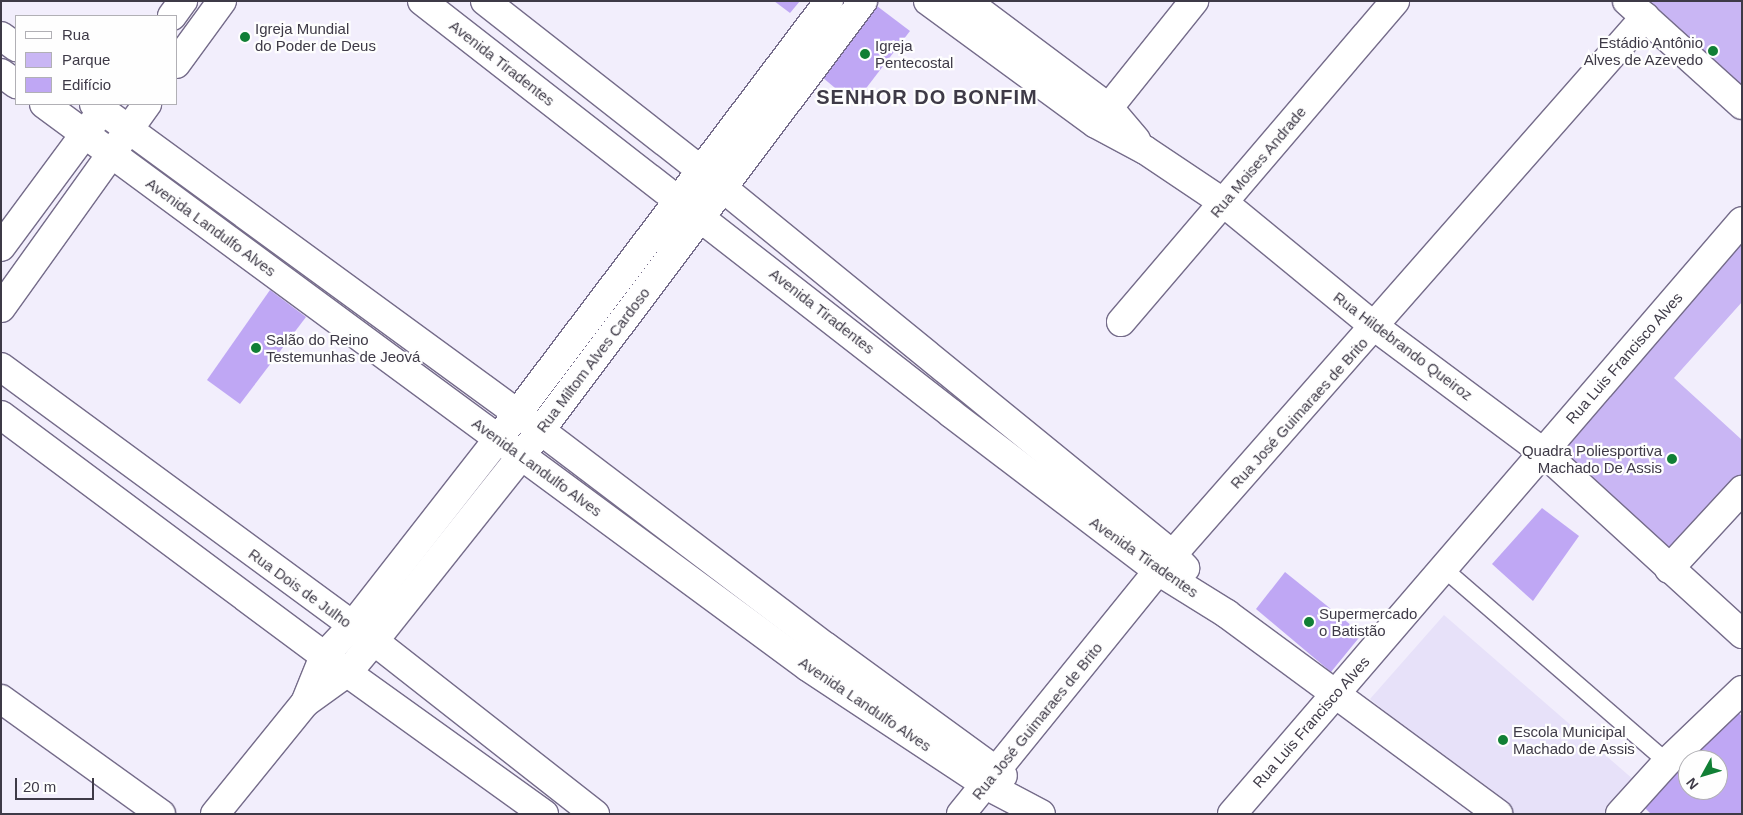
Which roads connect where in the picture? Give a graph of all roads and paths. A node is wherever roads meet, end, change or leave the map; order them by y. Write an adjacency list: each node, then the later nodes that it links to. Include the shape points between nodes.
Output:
1 (183, 1): 12 (street)
2 (222, 1): 15 (street)
3 (422, 1): 28 (street, Avenida Tiradentes)
4 (486, 1): 26 (street, Avenida Tiradentes)
5 (830, 1): 26 (street, Rua Miltom Alves Cardoso)
6 (863, 1): 27 (street, Rua Miltom Alves Cardoso)
7 (928, 1): 22 (street, Rua Hildebrando Queiroz)
8 (966, 1): 22 (street, Rua Hildebrando Queiroz)
9 (1194, 1): 22 (street)
10 (1395, 1): 29 (street, Rua Moises Andrade)
11 (1636, 9): 21 (street); 35 (street, Rua José Guimaraes de Brito)
12 (173, 15)
13 (1, 36): 14 (street)
14 (15, 46)
15 (178, 61)
16 (1, 73): 17 (street)
17 (15, 83)
18 (45, 105): 24 (street, Avenida Landulfo Alves)
19 (100, 105): 23 (street, Avenida Landulfo Alves); 24 (street)
20 (146, 105): 23 (street)
21 (1742, 105)
22 (1102, 116): 29 (street, Rua Hildebrando Queiroz, via 1145,150)
23 (130, 127): 25 (street); 38 (street, Avenida Landulfo Alves)
24 (86, 135): 25 (street, Avenida Landulfo Alves); 32 (street)
25 (111, 154): 33 (street); 42 (street, Avenida Landulfo Alves)
26 (702, 171): 27 (street, Avenida Tiradentes); 28 (street, Rua Miltom Alves Cardoso)
27 (724, 189): 30 (street, Rua Miltom Alves Cardoso); 37 (street, Avenida Tiradentes)
28 (679, 199): 30 (street, Avenida Tiradentes); 38 (street, Rua Miltom Alves Cardoso)
29 (1224, 203): 34 (street, Rua Moises Andrade); 35 (street, Rua Hildebrando Queiroz)
30 (702, 216): 39 (street, Avenida Tiradentes); 41 (street, Rua Miltom Alves Cardoso)
31 (1742, 221): 43 (street, Rua Luis Francisco Alves)
32 (1, 247)
33 (1, 308)
34 (1120, 322)
35 (1375, 327): 43 (street, Rua Hildebrando Queiroz); 46 (street, Rua José Guimaraes de Brito)
36 (1, 367): 49 (street, Rua Dois de Julho)
37 (970, 392): 39 (street); 46 (street, Avenida Tiradentes)
38 (517, 414): 41 (street, Avenida Landulfo Alves); 42 (street, Rua Miltom Alves Cardoso)
39 (952, 414): 46 (street, Avenida Tiradentes)
40 (1, 415): 53 (street)
41 (540, 430): 44 (street, Rua Miltom Alves Cardoso); 52 (street, Avenida Landulfo Alves)
42 (498, 439): 44 (street, Avenida Landulfo Alves); 49 (street, Rua Miltom Alves Cardoso)
43 (1543, 452): 47 (street, Rua Luis Francisco Alves); 48 (street, Rua Hildebrando Queiroz)
44 (522, 455): 51 (street, Rua Miltom Alves Cardoso); 54 (street, Avenida Landulfo Alves)
45 (1742, 490): 48 (street)
46 (1166, 563): 57 (street, Avenida Tiradentes); 61 (street, Rua José Guimaraes de Brito)
47 (1443, 568): 57 (street, Rua Luis Francisco Alves); 60 (lane)
48 (1669, 569): 50 (street, Rua Hildebrando Queiroz)
49 (352, 626): 51 (street, Rua Dois de Julho); 53 (street, Rua Miltom Alves Cardoso)
50 (1742, 634)
51 (374, 641): 55 (street, Rua Miltom Alves Cardoso); 65 (street, Rua Dois de Julho)
52 (825, 646): 54 (street); 61 (street, Avenida Landulfo Alves)
53 (324, 656): 55 (street); 59 (street, Rua Miltom Alves Cardoso)
54 (808, 668): 61 (street, Avenida Landulfo Alves)
55 (348, 672): 59 (street, Rua Miltom Alves Cardoso); 64 (street)
56 (1742, 690): 60 (street)
57 (1334, 695): 68 (street, Rua Luis Francisco Alves); 69 (street, Avenida Tiradentes)
58 (1, 699): 62 (street)
59 (305, 703): 63 (street, Rua Miltom Alves Cardoso)
60 (1667, 762): 70 (street)
61 (992, 778): 66 (street, Rua José Guimaraes de Brito); 67 (street, Avenida Landulfo Alves)
62 (162, 814)
63 (215, 814)
64 (544, 814)
65 (596, 814)
66 (960, 814)
67 (1042, 814)
68 (1232, 814)
69 (1498, 814)
70 (1620, 814)

